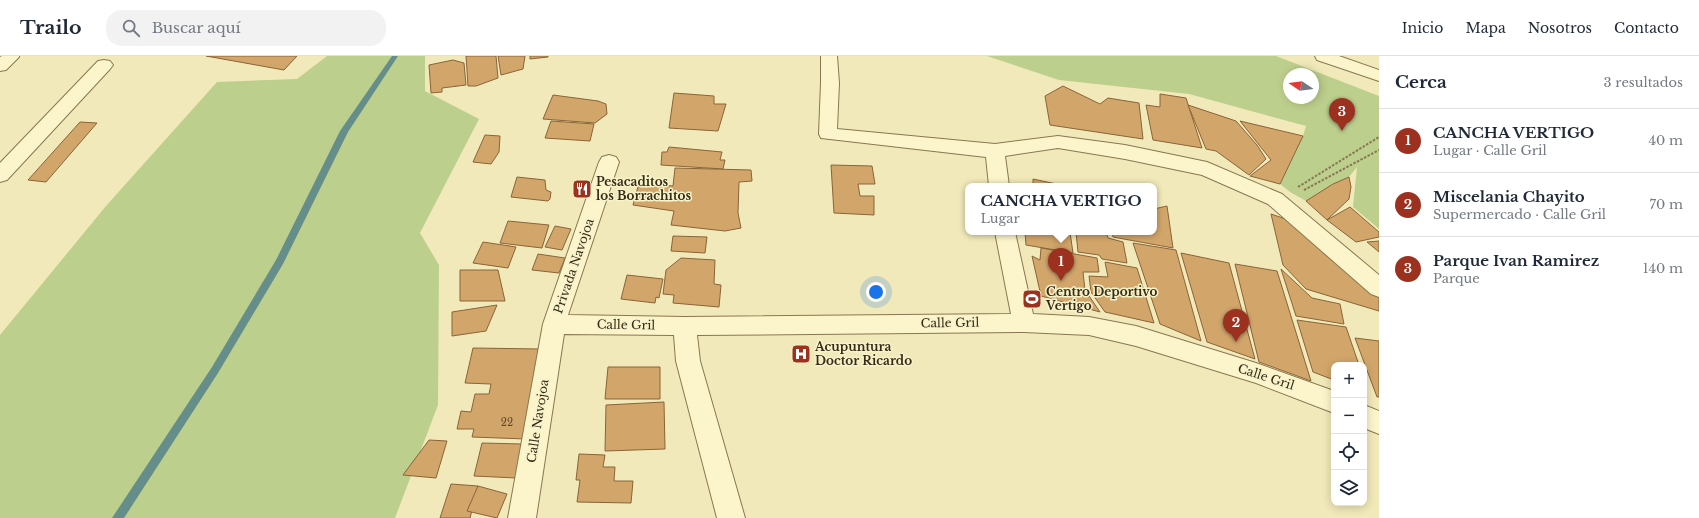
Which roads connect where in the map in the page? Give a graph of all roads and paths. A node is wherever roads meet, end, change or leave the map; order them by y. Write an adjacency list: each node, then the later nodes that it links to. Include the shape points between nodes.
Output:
1 (828, 56): 7 (street, via 828,134)
2 (1323, 56): 4 (street)
3 (104, 65): 9 (street)
4 (1378, 72)
5 (1379, 137): 11 (path)
6 (1379, 150): 11 (path)
7 (995, 151): 10 (street); 11 (street, via 1058,142 1125,152 1207,169)
8 (609, 162): 15 (street, Privada Navojoa)
9 (0, 174)
10 (999, 183)
11 (1278, 202): 13 (street)
12 (1006, 235): 14 (street)
13 (1379, 288)
14 (1024, 323): 16 (street, Calle Gril); 17 (street, Calle Gril, via 1088,326 1136,336 1256,373)
15 (554, 324): 16 (street, Calle Gril); 20 (street, Calle Navojoa)
16 (685, 326): 21 (street, via 688,361)
17 (1331, 401)
18 (1367, 417): 19 (street)
19 (1379, 423)
20 (522, 518)
21 (731, 518)

